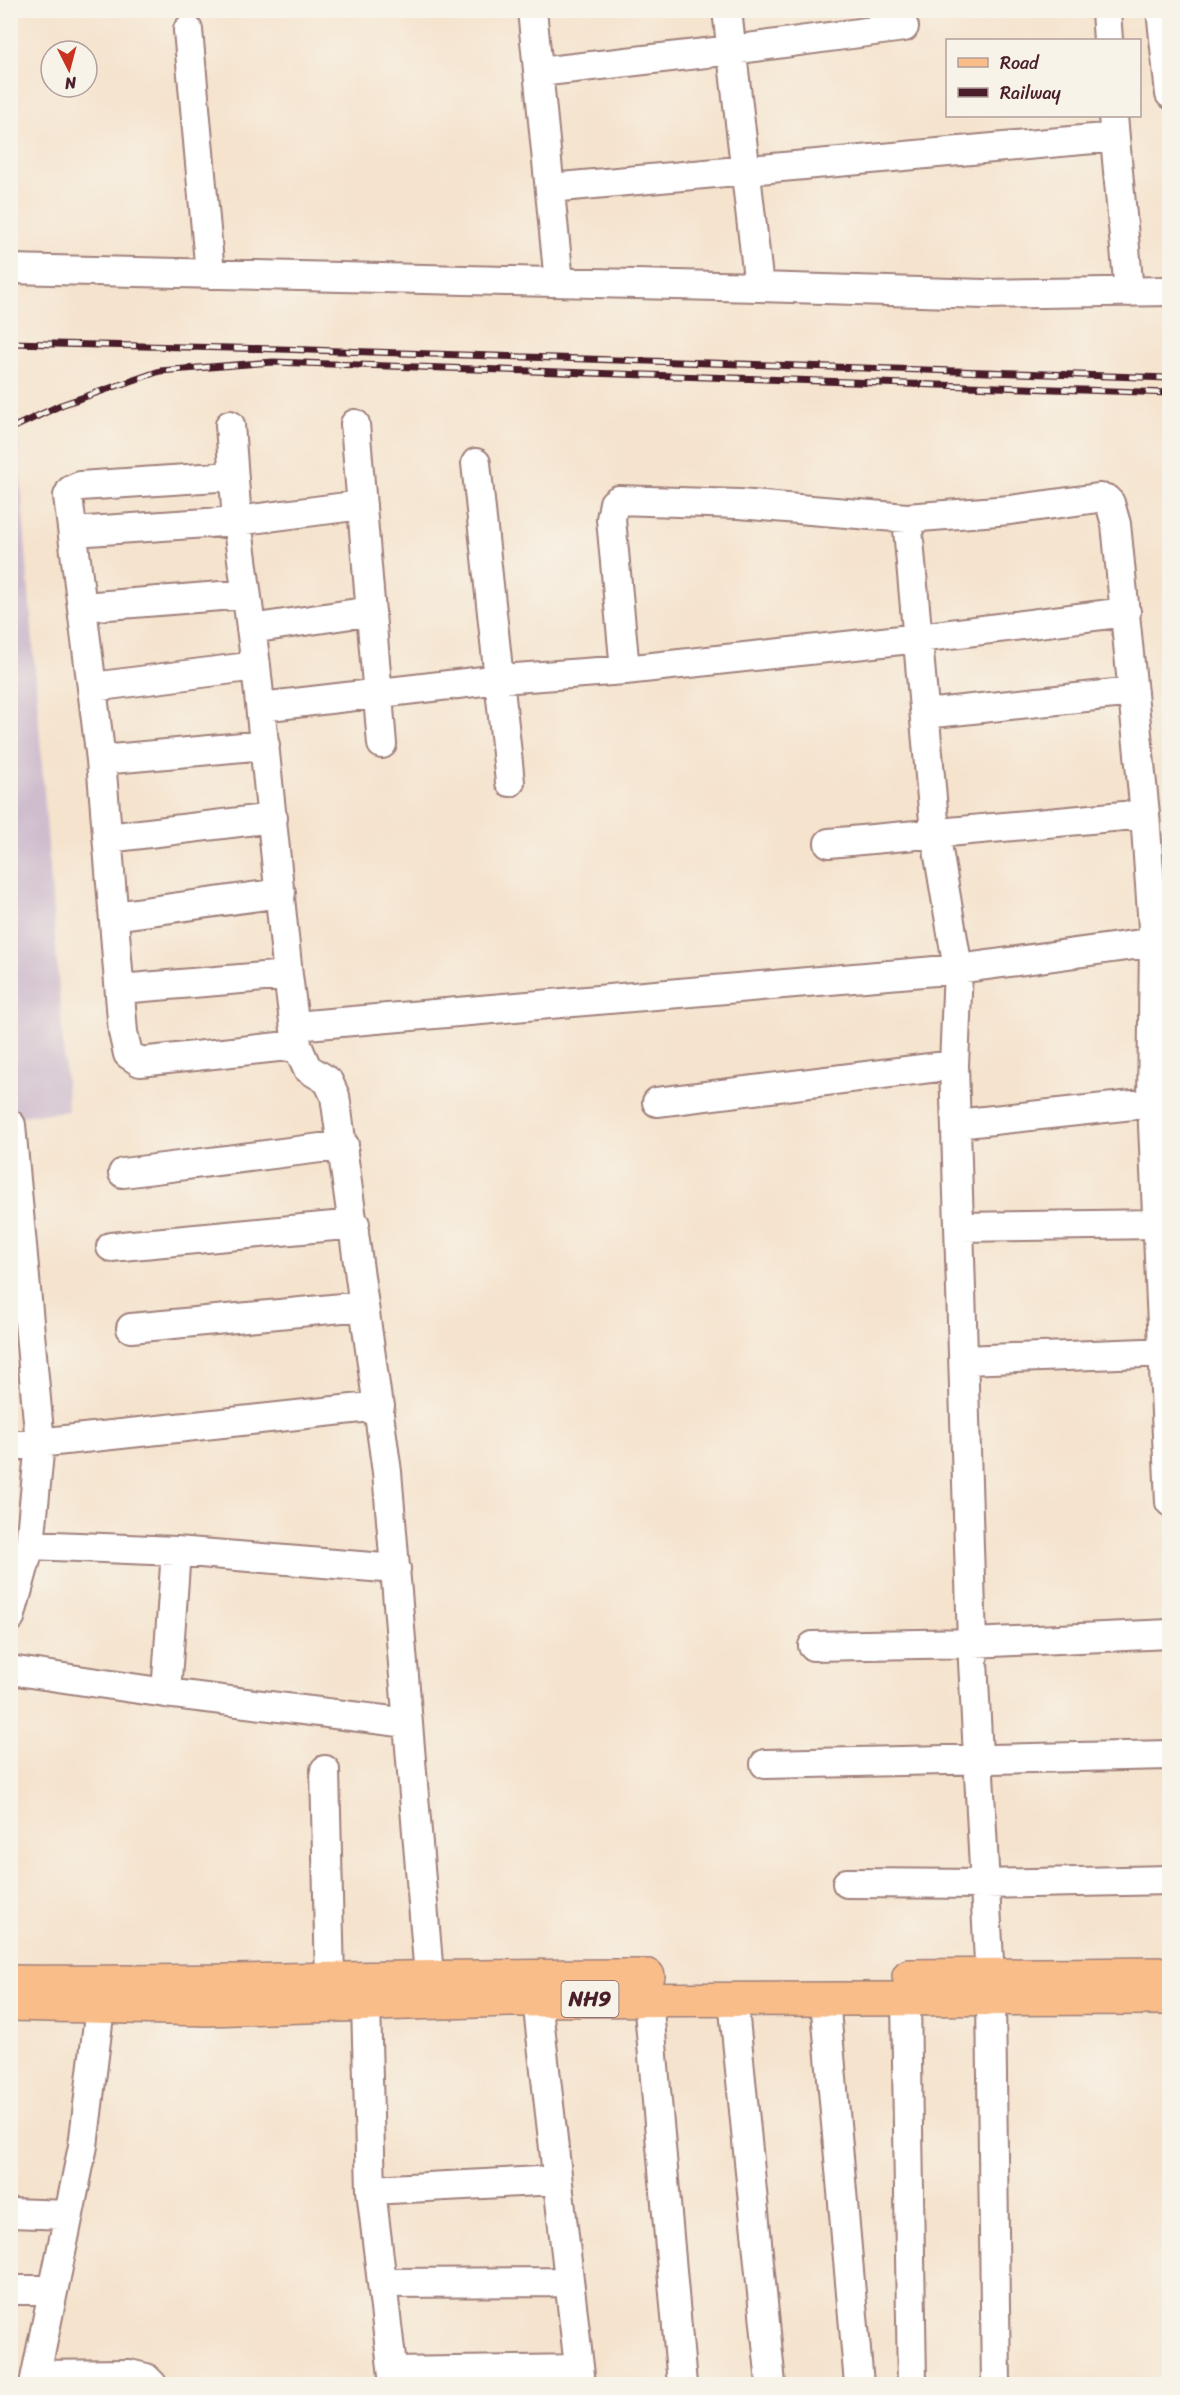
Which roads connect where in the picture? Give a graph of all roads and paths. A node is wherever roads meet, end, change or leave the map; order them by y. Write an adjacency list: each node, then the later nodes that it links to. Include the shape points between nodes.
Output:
1 (532, 10): 9 (street)
2 (727, 10): 8 (street)
3 (1161, 10): 10 (street)
4 (1113, 11): 7 (street)
5 (904, 27): 8 (street)
6 (188, 30): 15 (street)
7 (1108, 39)
8 (732, 50): 9 (street); 12 (street)
9 (539, 72): 13 (street)
10 (1170, 94)
11 (1114, 126): 12 (street); 19 (street)
12 (746, 170): 13 (street); 17 (street)
13 (550, 188): 16 (street)
14 (10, 269): 15 (street)
15 (210, 274): 16 (street)
16 (559, 282): 17 (street)
17 (759, 286): 19 (street, via 984,294)
18 (1170, 291): 19 (street)
19 (1129, 292)
20 (355, 424): 24 (street)
21 (230, 425): 23 (street)
22 (476, 463): 36 (street)
23 (233, 476): 26 (street); 27 (street, via 74,487 68,496)
24 (362, 505): 26 (street); 30 (street)
25 (907, 518): 31 (street, via 1106,499 1113,508 1116,524); 33 (street); 35 (street, via 739,504 615,501 611,519)
26 (237, 520): 27 (street); 28 (street)
27 (73, 532): 29 (street)
28 (246, 594): 29 (street); 32 (street)
29 (82, 607): 37 (street)
30 (371, 611): 32 (street); 39 (street)
31 (1126, 612): 33 (street); 38 (street)
32 (250, 629): 34 (street)
33 (919, 638): 35 (street); 41 (street)
34 (256, 666): 37 (street); 40 (street)
35 (625, 669): 36 (street)
36 (500, 680): 39 (street); 45 (street)
37 (93, 687): 44 (street)
38 (1133, 692): 41 (street); 46 (street)
39 (378, 695): 40 (street); 42 (street)
40 (261, 707): 43 (street)
41 (925, 714): 48 (street)
42 (382, 744)
43 (265, 745): 44 (street); 47 (street)
44 (101, 760): 49 (street)
45 (510, 782)
46 (1145, 814): 48 (street); 53 (street)
47 (273, 818): 49 (street); 51 (street)
48 (935, 832): 50 (street); 54 (street)
49 (108, 838): 52 (street)
50 (829, 843)
51 (281, 893): 52 (street); 55 (street)
52 (114, 916): 56 (street)
53 (1162, 941): 54 (street); 60 (street)
54 (958, 969): 57 (street); 58 (street)
55 (288, 975): 56 (street); 57 (street)
56 (120, 989): 57 (street, via 125,1044 137,1062)
57 (296, 1035): 63 (street, via 307,1068 328,1081 333,1089)
58 (954, 1065): 59 (street); 61 (street)
59 (657, 1102)
60 (1161, 1102): 61 (street); 66 (street)
61 (956, 1124): 67 (street)
62 (11, 1125): 74 (street)
63 (344, 1145): 64 (street); 65 (street)
64 (123, 1173)
65 (354, 1224): 68 (street); 69 (street)
66 (1158, 1224): 67 (street); 71 (street)
67 (960, 1227): 72 (street)
68 (111, 1247)
69 (363, 1306): 70 (street); 73 (street)
70 (131, 1328)
71 (1167, 1352): 72 (street); 76 (street)
72 (964, 1360): 82 (street)
73 (380, 1407): 74 (street); 79 (street)
74 (40, 1443): 75 (street); 77 (street)
75 (10, 1446)
76 (1170, 1502)
77 (30, 1545): 78 (street); 80 (street)
78 (177, 1551): 79 (street); 85 (street)
79 (396, 1569): 86 (street)
80 (10, 1618)
81 (1170, 1634): 82 (street)
82 (972, 1643): 83 (street); 88 (street)
83 (813, 1646)
84 (10, 1670): 85 (street)
85 (166, 1693): 86 (street)
86 (408, 1723): 95 (street)
87 (1170, 1755): 88 (street)
88 (977, 1759): 89 (street); 93 (street)
89 (765, 1764)
90 (325, 1770): 96 (street)
91 (1170, 1880): 93 (street)
92 (847, 1883): 93 (street)
93 (984, 1884): 98 (street)
94 (1170, 1974): 98 (main road, NH9)
95 (429, 1976): 96 (main road, NH9); 98 (main road, NH9)
96 (330, 1979): 97 (main road, NH9)
97 (10, 1982)
98 (990, 1987): 99 (main road, NH9); 100 (main road, NH9); 124 (street)
99 (906, 1998): 103 (main road, NH9); 123 (street)
100 (1170, 1998)
101 (648, 1999): 102 (main road, NH9); 104 (main road, NH9); 120 (street)
102 (733, 1999): 103 (main road, NH9); 121 (street)
103 (825, 1999): 122 (street)
104 (537, 2000): 106 (main road, NH9); 108 (street)
105 (10, 2004): 107 (main road, NH9)
106 (366, 2004): 107 (main road, NH9, via 207,2009); 109 (street)
107 (100, 2007): 111 (street, via 83,2146)
108 (557, 2180): 109 (street); 112 (street)
109 (371, 2190): 113 (street)
110 (10, 2213): 111 (street)
111 (69, 2215): 115 (street)
112 (569, 2282): 113 (street); 116 (street)
113 (382, 2283): 117 (street)
114 (10, 2290): 115 (street)
115 (53, 2290): 118 (street)
116 (580, 2377): 117 (street)
117 (393, 2378)
118 (35, 2380): 119 (street, via 129,2374 146,2378)
119 (152, 2385)
120 (682, 2385)
121 (771, 2385)
122 (859, 2385)
123 (912, 2385)
124 (996, 2385)

